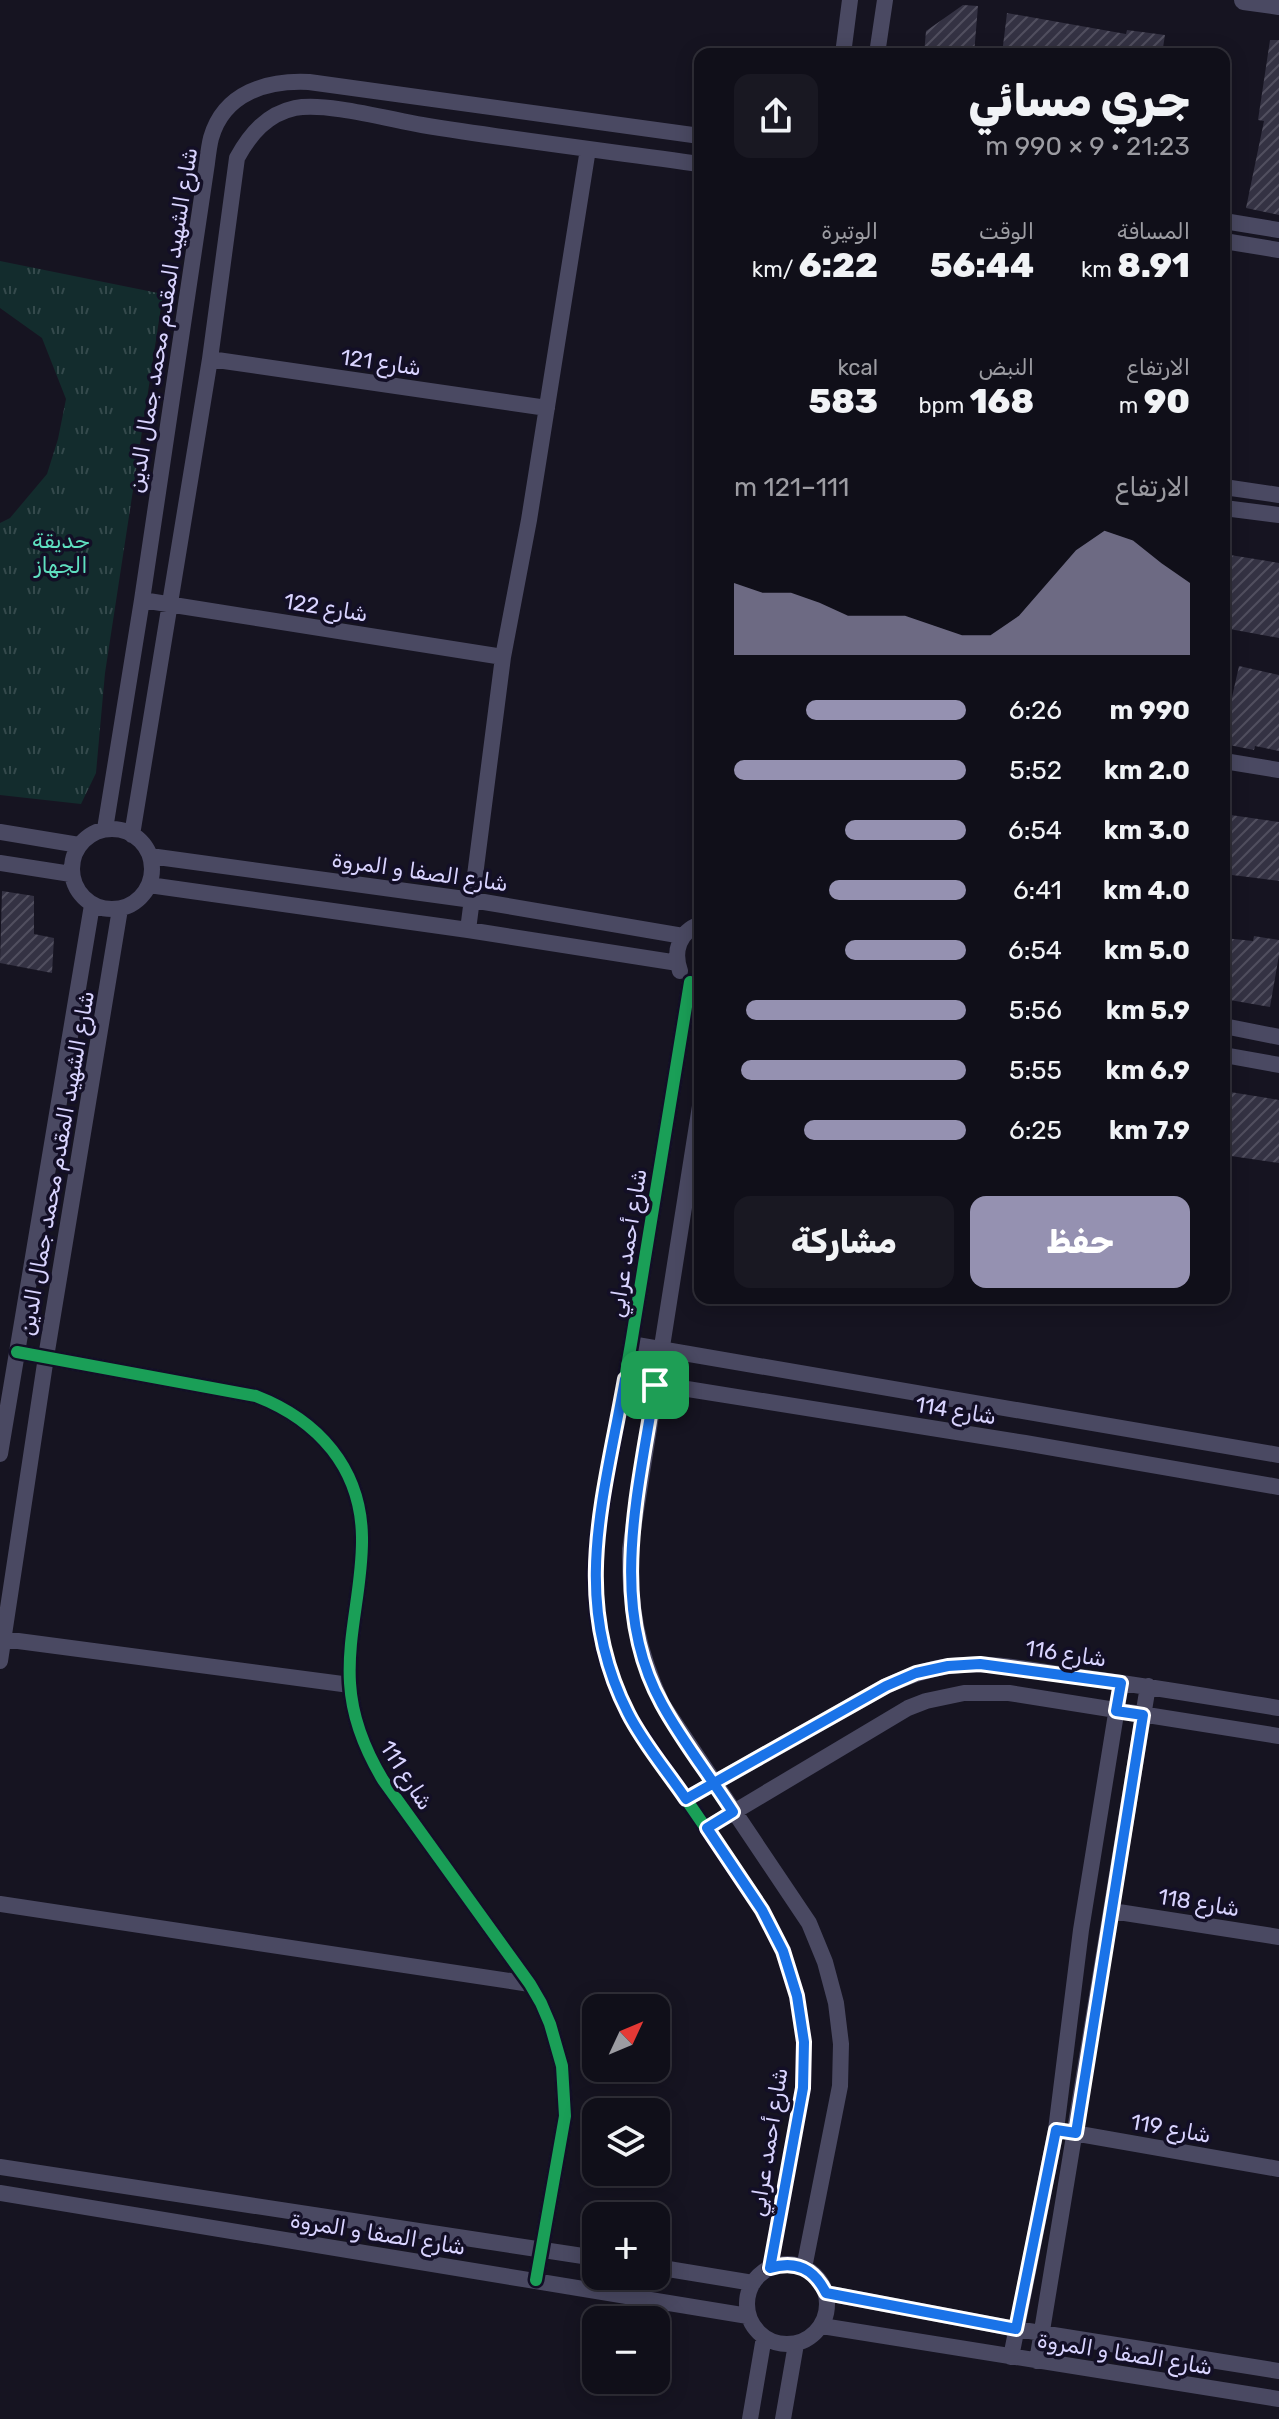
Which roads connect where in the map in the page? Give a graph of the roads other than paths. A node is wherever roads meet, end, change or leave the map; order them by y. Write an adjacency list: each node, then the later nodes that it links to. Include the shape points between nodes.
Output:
1 (850, 0): 5 (street)
2 (885, 0): 6 (street)
3 (1244, 0): 4 (street)
4 (1279, 5)
5 (844, 48)
6 (878, 48)
7 (694, 135): 20 (street, شارع الشهيد المقدم محمد جمال الدين, via 309,82 285,81 239,98 221,115 211,137)
8 (588, 149): 9 (street); 14 (street, via 311,106 273,116 258,127 237,158); 15 (street)
9 (694, 163)
10 (1230, 222): 11 (street)
11 (1279, 230)
12 (1230, 242): 13 (street)
13 (1279, 250)
14 (210, 359): 15 (street, شارع 121); 21 (street)
15 (547, 408): 22 (street)
16 (1230, 488): 17 (street)
17 (1279, 495)
18 (1230, 509): 19 (street)
19 (1279, 515)
20 (142, 600): 21 (street, شارع 122); 25 (street, شارع الشهيد المقدم محمد جمال الدين)
21 (170, 605): 22 (street, شارع 122); 27 (street)
22 (503, 657): 33 (street)
23 (1230, 762): 24 (street)
24 (1279, 770)
25 (105, 829): 27 (street); 28 (street)
26 (0, 832): 28 (street)
27 (132, 835): 29 (street)
28 (79, 845): 31 (street)
29 (150, 856): 32 (street); 33 (street, شارع الصفا و المروة)
30 (0, 863): 31 (street)
31 (71, 874): 34 (street)
32 (149, 885): 35 (street, via 142,896); 37 (street)
33 (472, 900): 37 (street); 38 (street, شارع الصفا و المروة)
34 (92, 905): 35 (street); 49 (street, شارع الشهيد المقدم محمد جمال الدين)
35 (120, 909): 50 (street, شارع الشهيد المقدم محمد جمال الدين)
36 (694, 928): 38 (street)
37 (468, 930): 39 (street)
38 (683, 936): 39 (street)
39 (678, 963): 40 (street)
40 (694, 983)
41 (694, 990): 47 (street, شارع أحمد عرابي)
42 (1230, 1027): 43 (street)
43 (1279, 1037)
44 (1230, 1056): 45 (street)
45 (1279, 1065)
46 (694, 1142): 48 (street)
47 (631, 1344): 48 (street, شارع 114); 51 (street, شارع أحمد عرابي)
48 (660, 1349): 52 (street); 53 (street, شارع 114)
49 (17, 1352): 50 (street, شارع 111); 55 (street, شارع الشهيد المقدم محمد جمال الدين)
50 (46, 1357): 58 (street, شارع الشهيد المقدم محمد جمال الدين); 61 (street, شارع 111, via 256,1396 317,1432 346,1471 361,1516)
51 (625, 1379): 52 (street, شارع 114); 68 (street, شارع أحمد عرابي, via 597,1537 596,1611 602,1647 629,1716)
52 (655, 1385): 54 (street, شارع 114); 67 (street, via 630,1549 632,1613 662,1704)
53 (1028, 1413): 54 (street); 56 (street, شارع 114)
54 (1025, 1443): 57 (street, شارع 114)
55 (0, 1454)
56 (1279, 1455)
57 (1279, 1487)
58 (3, 1639): 59 (street, شارع الشهيد المقدم محمد جمال الدين); 61 (street)
59 (0, 1661)
60 (1121, 1683): 62 (street, شارع 116); 64 (street); 67 (street, شارع 116, via 980,1664 916,1673)
61 (350, 1685): 74 (street, شارع 111, via 364,1744 383,1780)
62 (1148, 1686): 63 (street, شارع 116); 65 (street)
63 (1279, 1708)
64 (1116, 1711): 65 (street); 69 (street, via 986,1692 935,1698 890,1717); 75 (street)
65 (1143, 1715): 66 (street); 72 (street)
66 (1279, 1736)
67 (714, 1783): 68 (street, شارع 116); 69 (street)
68 (686, 1799): 70 (street, شارع أحمد عرابي)
69 (733, 1812): 70 (street); 83 (street, via 809,1923 836,2003 840,2086)
70 (707, 1828): 82 (street, شارع أحمد عرابي, via 783,1951 804,2042 803,2088)
71 (0, 1904): 74 (street)
72 (1112, 1911): 73 (street, شارع 118); 76 (street)
73 (1279, 1937)
74 (530, 1984): 80 (street, شارع 111, via 557,2045 565,2091 562,2141)
75 (1056, 2130): 76 (street, شارع 119); 90 (street)
76 (1076, 2133): 78 (street, شارع 119); 91 (street)
77 (0, 2167): 80 (street, شارع الصفا و المروة)
78 (1279, 2169)
79 (0, 2193): 85 (street, شارع الصفا و المروة)
80 (542, 2249): 81 (street, شارع الصفا و المروة); 85 (street, شارع 111)
81 (582, 2256)
82 (770, 2268): 83 (street); 86 (street)
83 (804, 2268): 87 (street)
84 (670, 2269): 86 (street)
85 (536, 2280): 88 (street, شارع الصفا و المروة)
86 (753, 2283): 88 (street)
87 (826, 2293): 89 (street); 90 (street, شارع الصفا و المروة)
88 (748, 2316): 92 (street)
89 (822, 2326): 93 (street); 94 (street, شارع الصفا و المروة)
90 (1016, 2329): 91 (street, شارع الصفا و المروة); 94 (street)
91 (1043, 2333): 95 (street); 96 (street, شارع الصفا و المروة)
92 (764, 2337): 93 (street); 98 (street)
93 (796, 2344): 99 (street)
94 (1011, 2357): 95 (street, شارع الصفا و المروة)
95 (1037, 2361): 97 (street, شارع الصفا و المروة)
96 (1279, 2371)
97 (1279, 2399)
98 (750, 2419)
99 (783, 2419)

